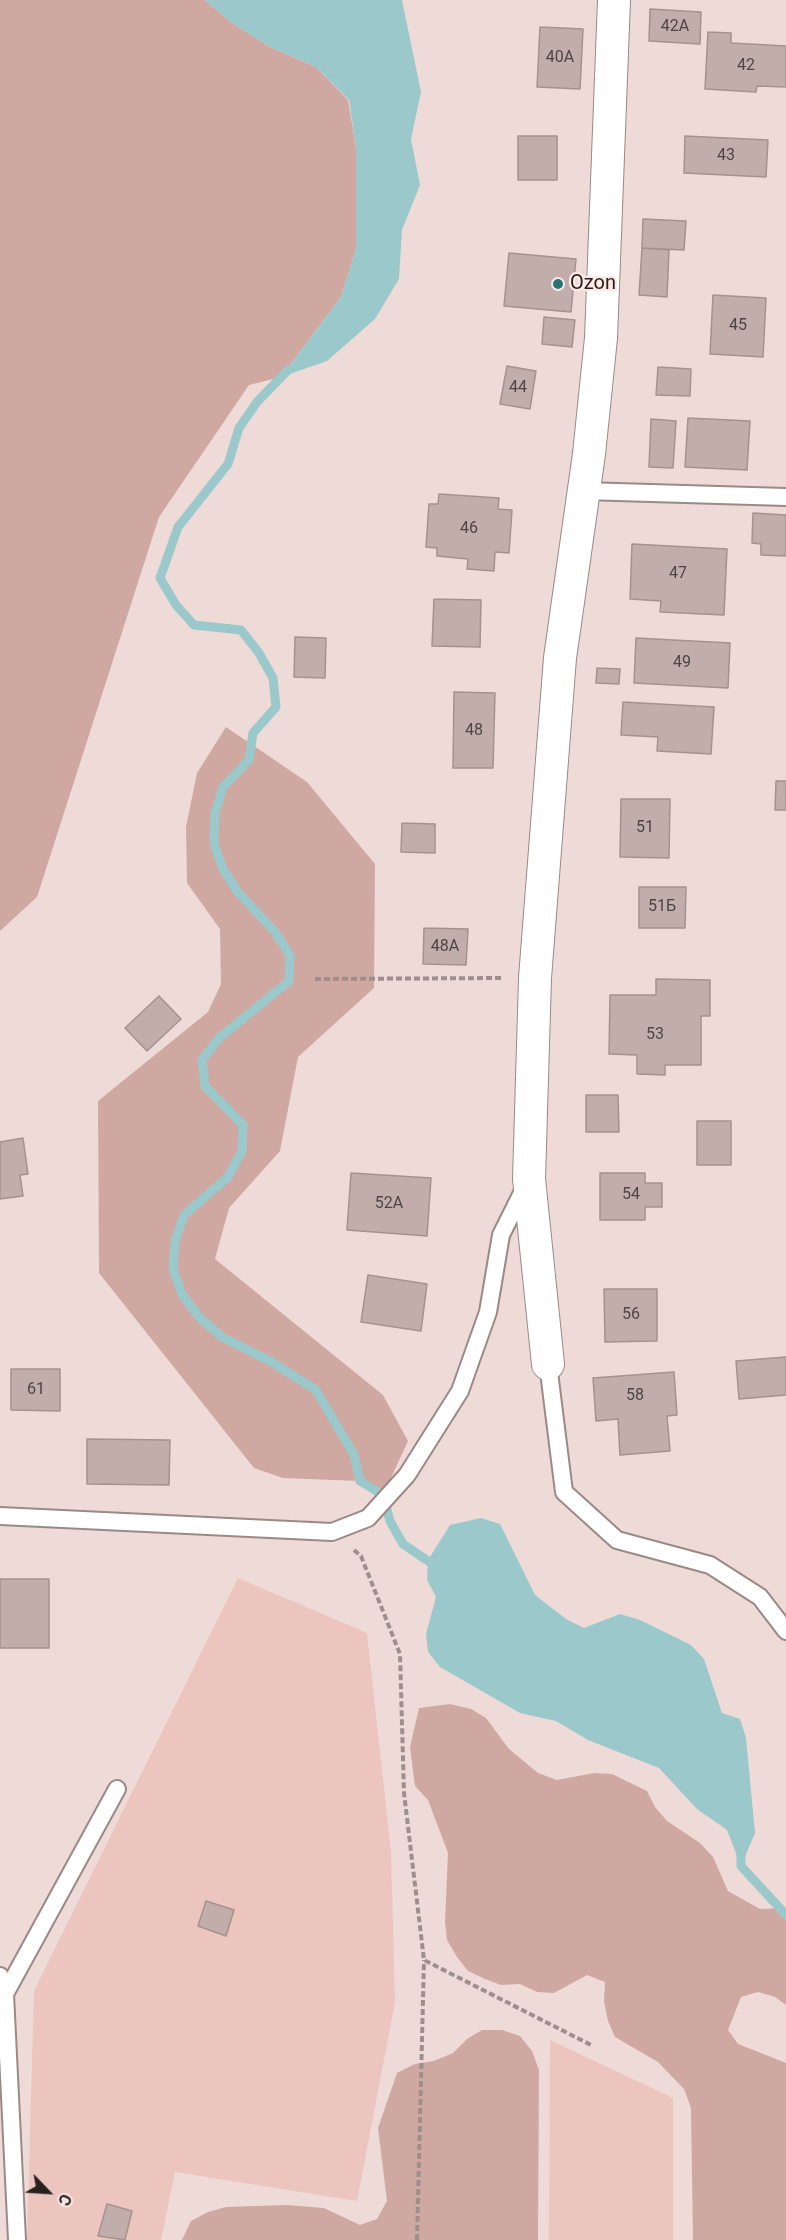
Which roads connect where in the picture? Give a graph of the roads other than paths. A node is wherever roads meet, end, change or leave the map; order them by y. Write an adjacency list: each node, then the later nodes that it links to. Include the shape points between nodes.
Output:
1 (614, 0): 2 (street, via 601,338)
2 (584, 491): 3 (lane); 4 (street, via 560,658 535,978)
3 (786, 497)
4 (529, 1179): 5 (street); 6 (lane, via 501,1235 488,1312 460,1391 407,1475 368,1518 332,1532)
5 (548, 1364): 7 (lane, via 564,1492 617,1540 710,1565 760,1597)
6 (0, 1516)
7 (786, 1631)
8 (117, 1789): 10 (lane)
9 (0, 1976): 10 (lane)
10 (5, 1994): 11 (lane)
11 (4, 2057): 12 (lane)
12 (17, 2240)

